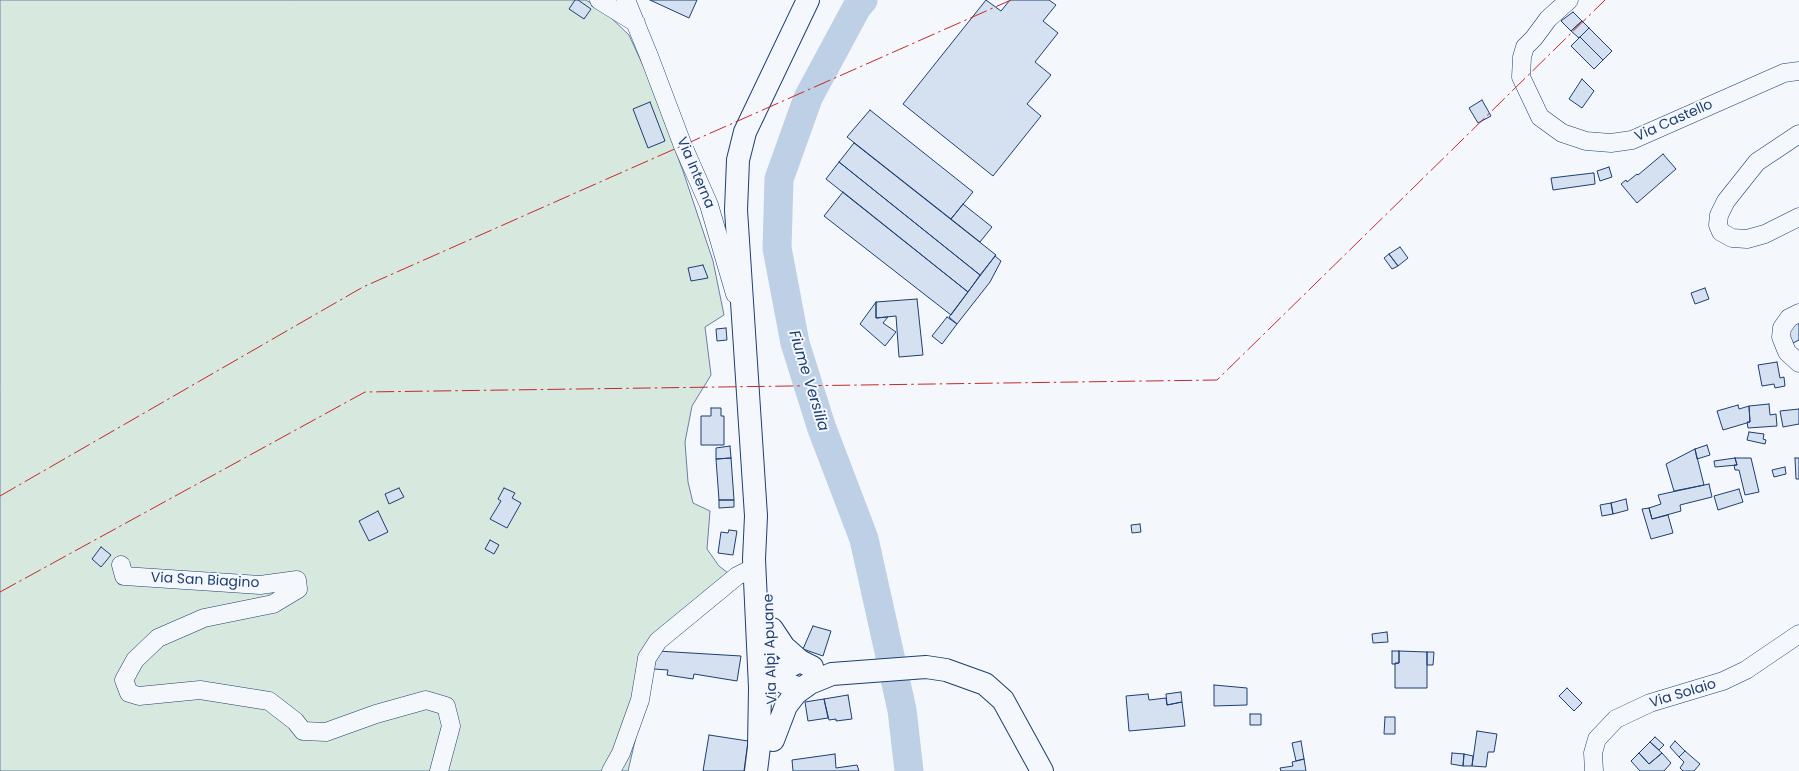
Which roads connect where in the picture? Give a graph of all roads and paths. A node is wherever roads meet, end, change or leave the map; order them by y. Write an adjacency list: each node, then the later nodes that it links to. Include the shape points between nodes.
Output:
1 (599, 0): 5 (street)
2 (626, 0): 5 (street, Via Interna)
3 (808, 0): 10 (main road, via 745,132 738,160 736,210)
4 (1569, 0): 6 (street, Via Castello, via 1548,18 1525,47 1521,77 1540,117 1562,133 1586,142 1632,140 1784,73)
5 (636, 23): 10 (street, Via Interna, via 709,205)
6 (1799, 71)
7 (1799, 134): 8 (street, via 1757,162 1726,201 1718,225 1721,232 1732,238 1747,239)
8 (1799, 217)
9 (1799, 312): 11 (street, via 1789,318 1782,328 1781,337 1787,352)
10 (744, 326): 12 (main road)
11 (1799, 363)
12 (755, 528): 14 (main road); 15 (main road, Via Alpi Apuane, via 767,567)
13 (121, 565): 22 (street, Via San Biagino, via 124,576 260,584 297,580 298,589 273,604 204,618 158,638 135,660 124,680 129,693 139,696 200,690 269,701 303,731 326,732 426,700 446,706 451,726)
14 (755, 567): 19 (main road); 23 (street, via 737,576 658,641 647,658 640,700)
15 (772, 629): 17 (main road, via 784,647); 19 (main road, Via Alpi Apuane)
16 (1799, 634): 27 (street, Via Solaio, via 1746,670 1723,681 1650,703 1616,719 1597,739 1593,753)
17 (800, 661): 18 (main road, via 814,668); 19 (main road)
18 (841, 673): 20 (main road, via 810,683); 26 (main road, via 926,667 946,670 985,684 1003,700)
19 (767, 680): 20 (main road); 21 (main road, Via Alpi Apuane)
20 (801, 690): 21 (main road, via 786,706)
21 (766, 743): 24 (main road, Via Alpi Apuane); 25 (main road, Via Alpi Apuane)
22 (439, 771)
23 (611, 771)
24 (756, 771)
25 (770, 771)
26 (1042, 771)
27 (1594, 771)

